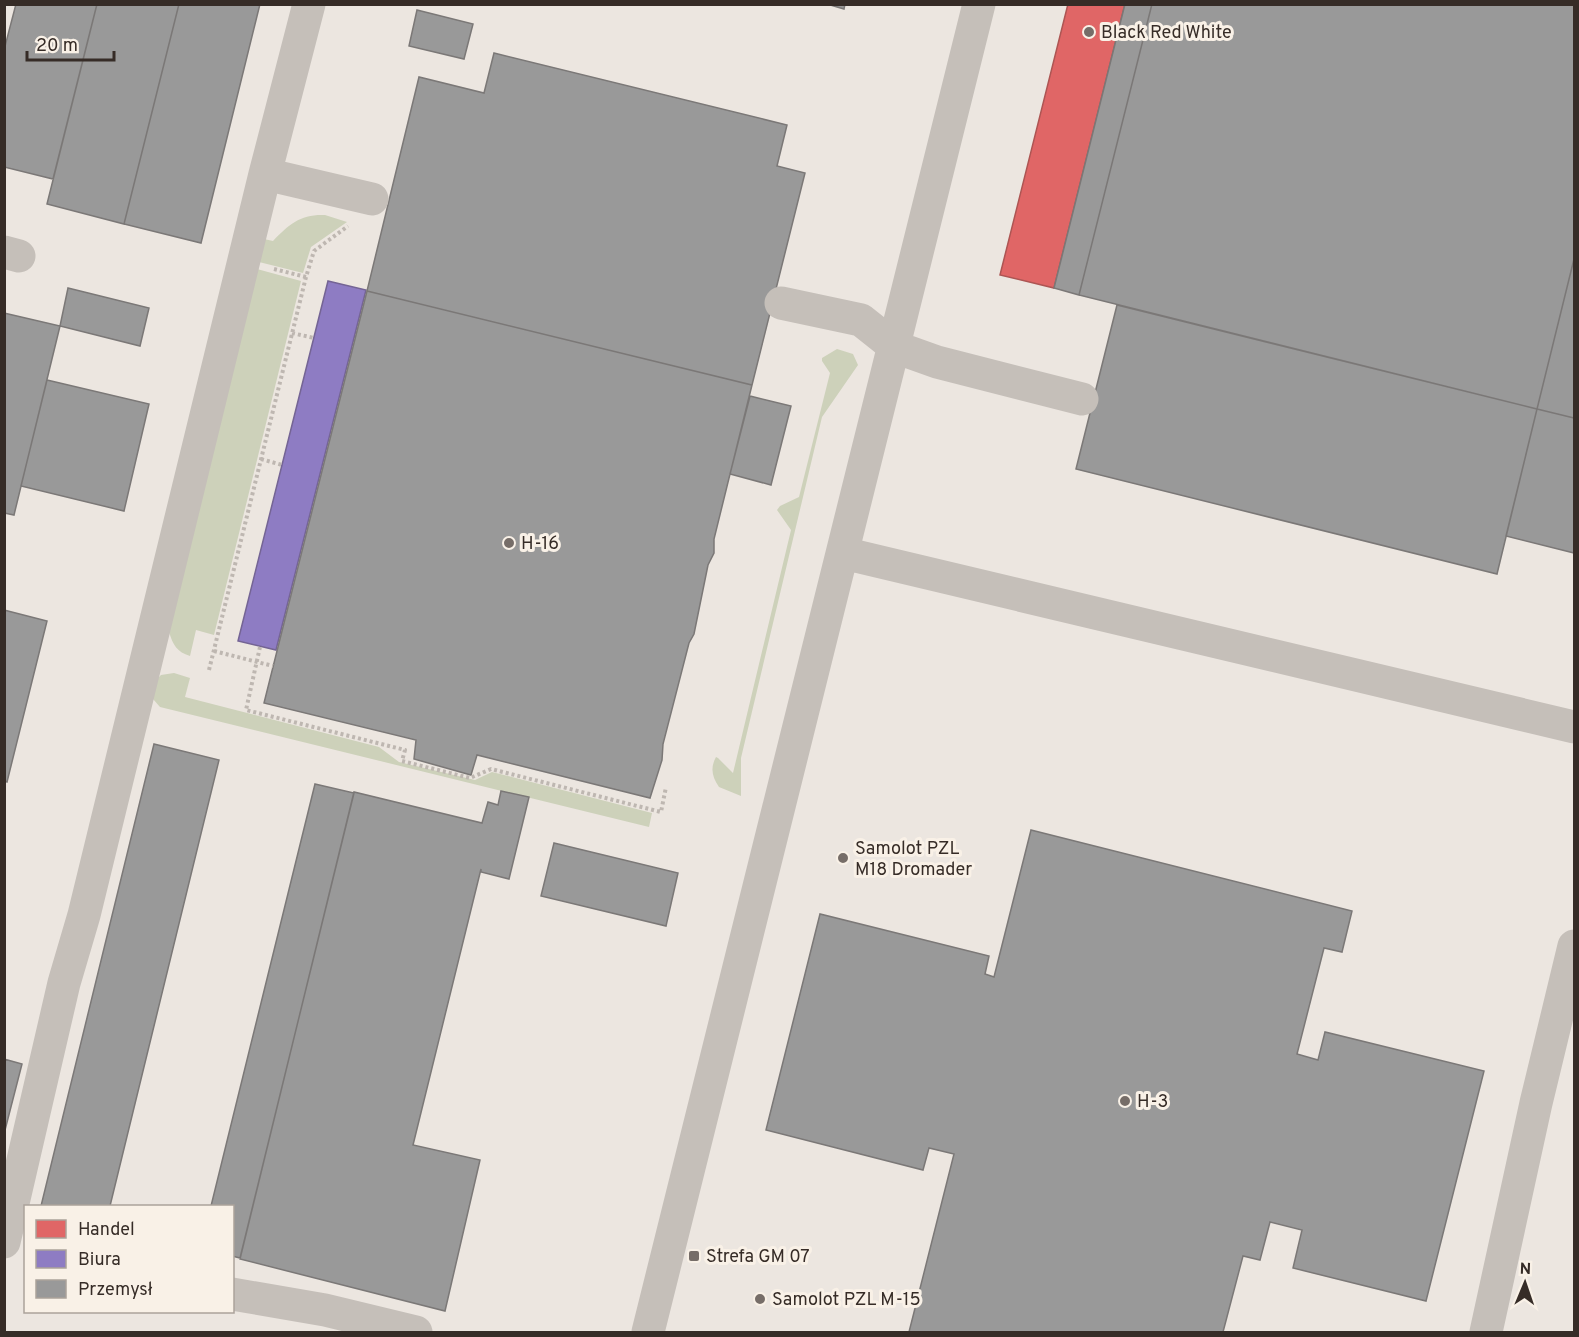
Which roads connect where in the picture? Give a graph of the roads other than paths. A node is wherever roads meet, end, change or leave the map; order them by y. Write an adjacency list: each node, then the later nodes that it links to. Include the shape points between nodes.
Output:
1 (309, 4): 3 (lane)
2 (979, 4): 6 (lane)
3 (266, 174): 4 (lane); 11 (lane, via 87,904 64,983)
4 (362, 211)
5 (781, 303): 6 (lane, via 861,320)
6 (895, 347): 7 (lane, via 937,362); 8 (lane)
7 (1082, 399)
8 (843, 553): 9 (lane); 16 (lane)
9 (1575, 727)
10 (1572, 968): 17 (lane, via 1536,1103)
11 (4, 1242)
12 (4, 1247): 13 (lane)
13 (24, 1252)
14 (234, 1294): 15 (lane, via 325,1310)
15 (416, 1332)
16 (648, 1332)
17 (1485, 1332)

